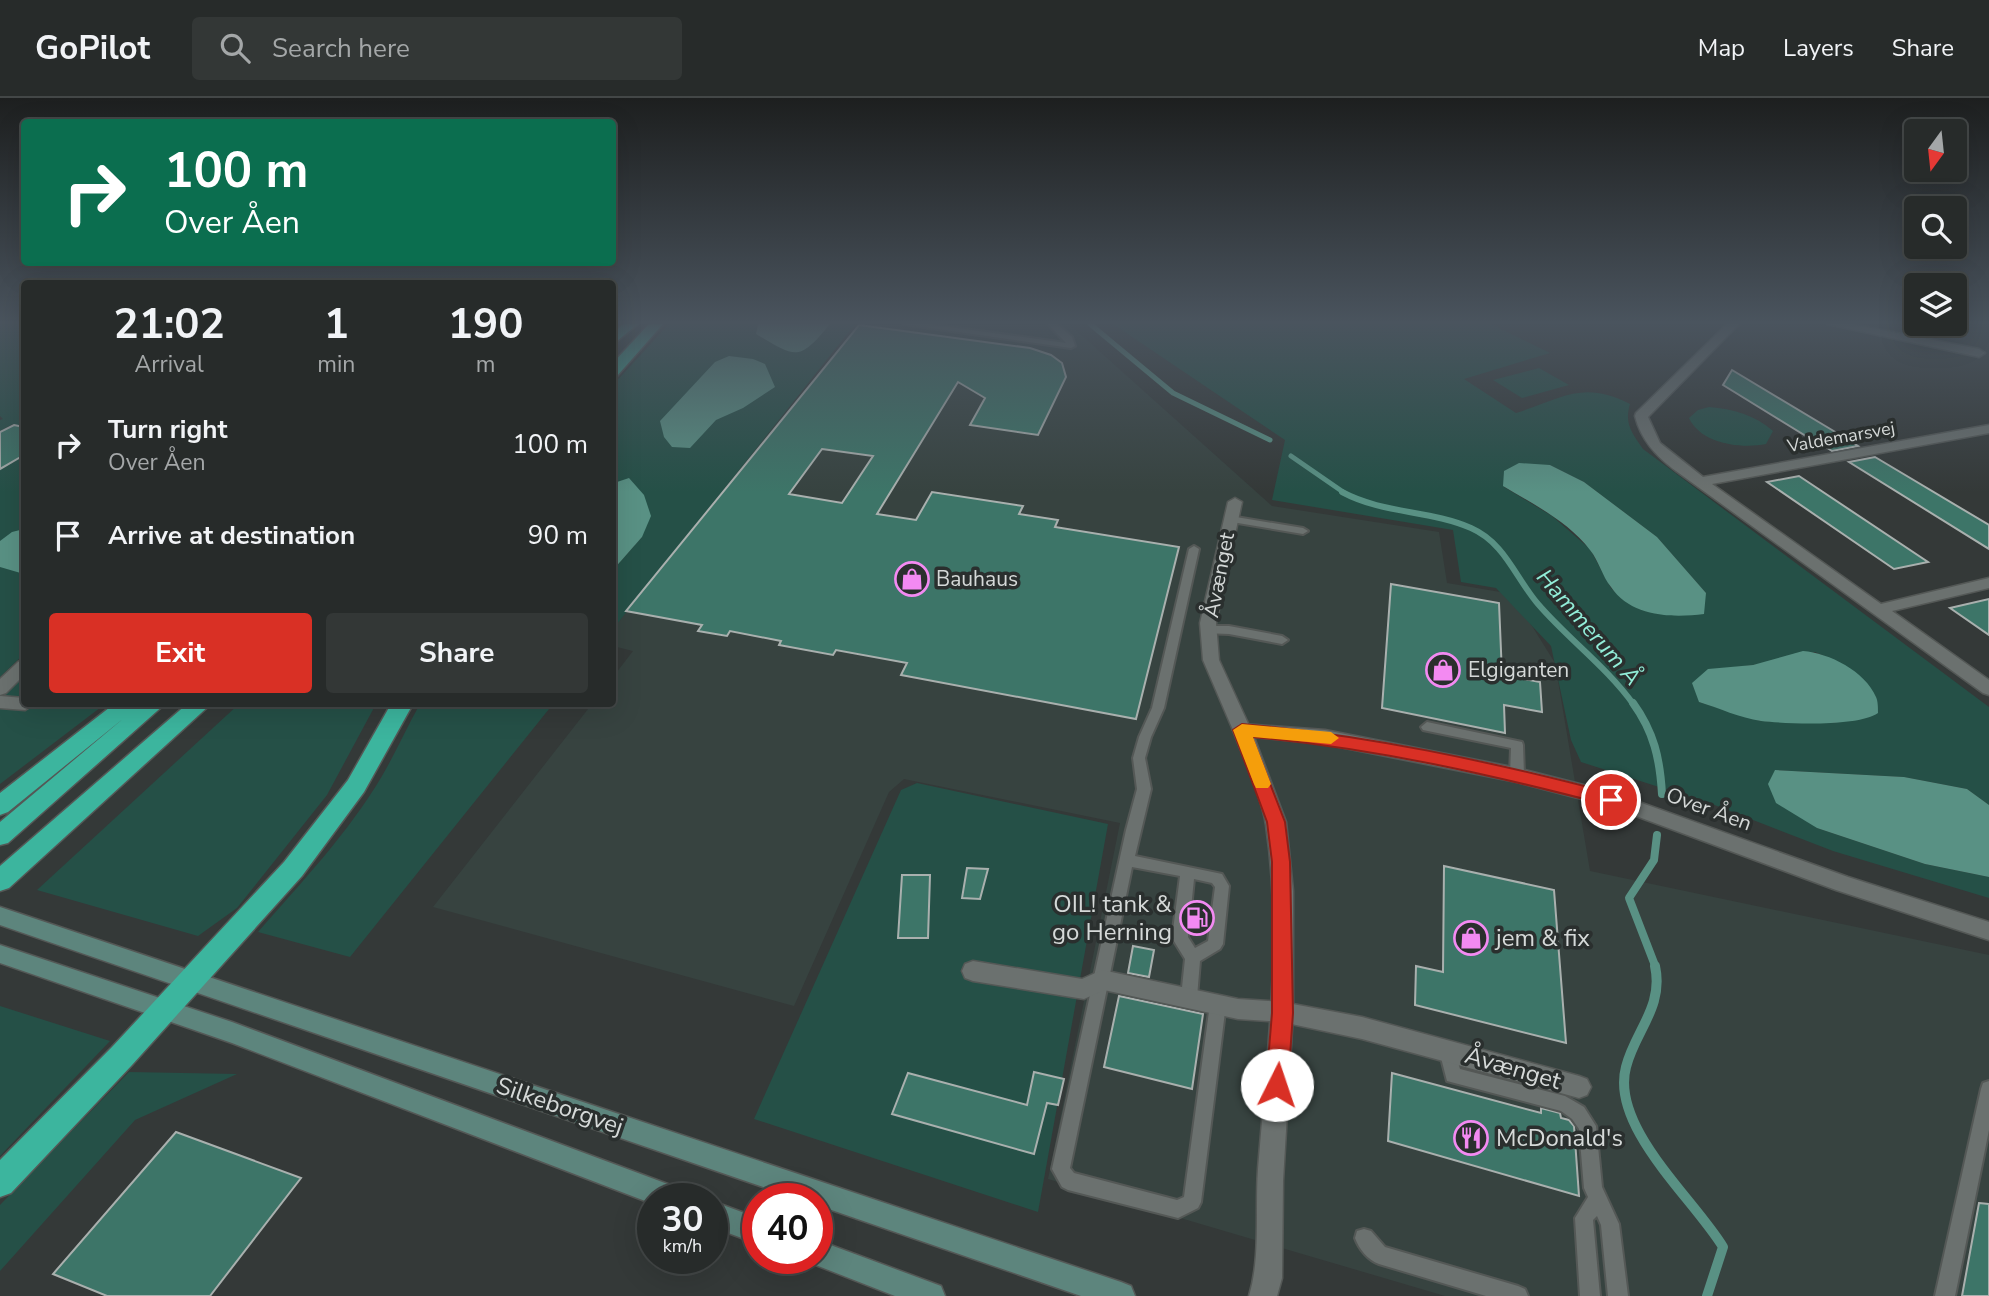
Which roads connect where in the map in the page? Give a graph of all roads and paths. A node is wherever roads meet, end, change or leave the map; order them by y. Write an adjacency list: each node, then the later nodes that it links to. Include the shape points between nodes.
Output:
1 (1677, 380): 3 (street, via 1641,416 1644,431 1657,449)
2 (1989, 429): 3 (street, Valdemarsvej)
3 (1700, 482): 8 (street)
4 (1232, 510): 5 (lane); 9 (street, Åvænget)
5 (1303, 531)
6 (1194, 549): 24 (lane, via 1158,708 1139,758 1144,789)
7 (1989, 583): 8 (street)
8 (1880, 609): 12 (street)
9 (1208, 630): 10 (lane); 21 (street, Åvænget, via 1211,660)
10 (1282, 640)
11 (21, 669): 13 (street)
12 (1989, 688)
13 (0, 689)
14 (0, 702): 15 (street)
15 (21, 704)
16 (124, 707): 23 (highway)
17 (150, 707): 23 (highway)
18 (197, 707): 26 (highway)
19 (400, 707): 33 (highway, via 355,786 293,869)
20 (1427, 727): 22 (lane, via 1517,745)
21 (1242, 730): 22 (street, Over Åen, via 1325,737); 37 (street, Åvænget, via 1276,822 1283,891)
22 (1517, 775): 28 (street, Over Åen, via 1693,827 1843,884)
23 (5, 821)
24 (1128, 860): 25 (lane); 32 (lane)
25 (1188, 872): 30 (lane, via 1180,938); 30 (lane, via 1217,878 1222,886 1215,944)
26 (0, 881)
27 (0, 916): 33 (main road, Silkeborgvej)
28 (1989, 931)
29 (0, 954): 36 (main road, Silkeborgvej)
30 (1193, 958): 34 (lane)
31 (973, 971): 32 (street, Åvænget, via 1084,989)
32 (1102, 980): 34 (street, Åvænget); 41 (lane)
33 (190, 981): 36 (highway); 48 (main road, Silkeborgvej)
34 (1189, 998): 35 (street, Åvænget)
35 (1218, 1004): 37 (street, Åvænget); 41 (lane, via 1192,1202 1178,1209 1068,1181 1061,1169)
36 (164, 1010): 42 (highway); 43 (main road, Silkeborgvej)
37 (1282, 1013): 38 (street, Åvænget); 49 (street, Åvænget, via 1268,1278)
38 (1447, 1050): 39 (street, Åvænget); 44 (lane, via 1453,1075 1565,1104 1578,1113 1587,1126)
39 (1579, 1087)
40 (1989, 1089): 53 (lane)
41 (1072, 1119)
42 (0, 1182)
43 (637, 1185)
44 (1598, 1198): 51 (lane, via 1584,1218); 52 (lane, via 1610,1224)
45 (1364, 1238): 50 (lane, via 1379,1255)
46 (833, 1259): 47 (main road)
47 (931, 1296)
48 (1121, 1296)
49 (1263, 1296)
50 (1518, 1296)
51 (1590, 1296)
52 (1618, 1296)
53 (1945, 1296)

